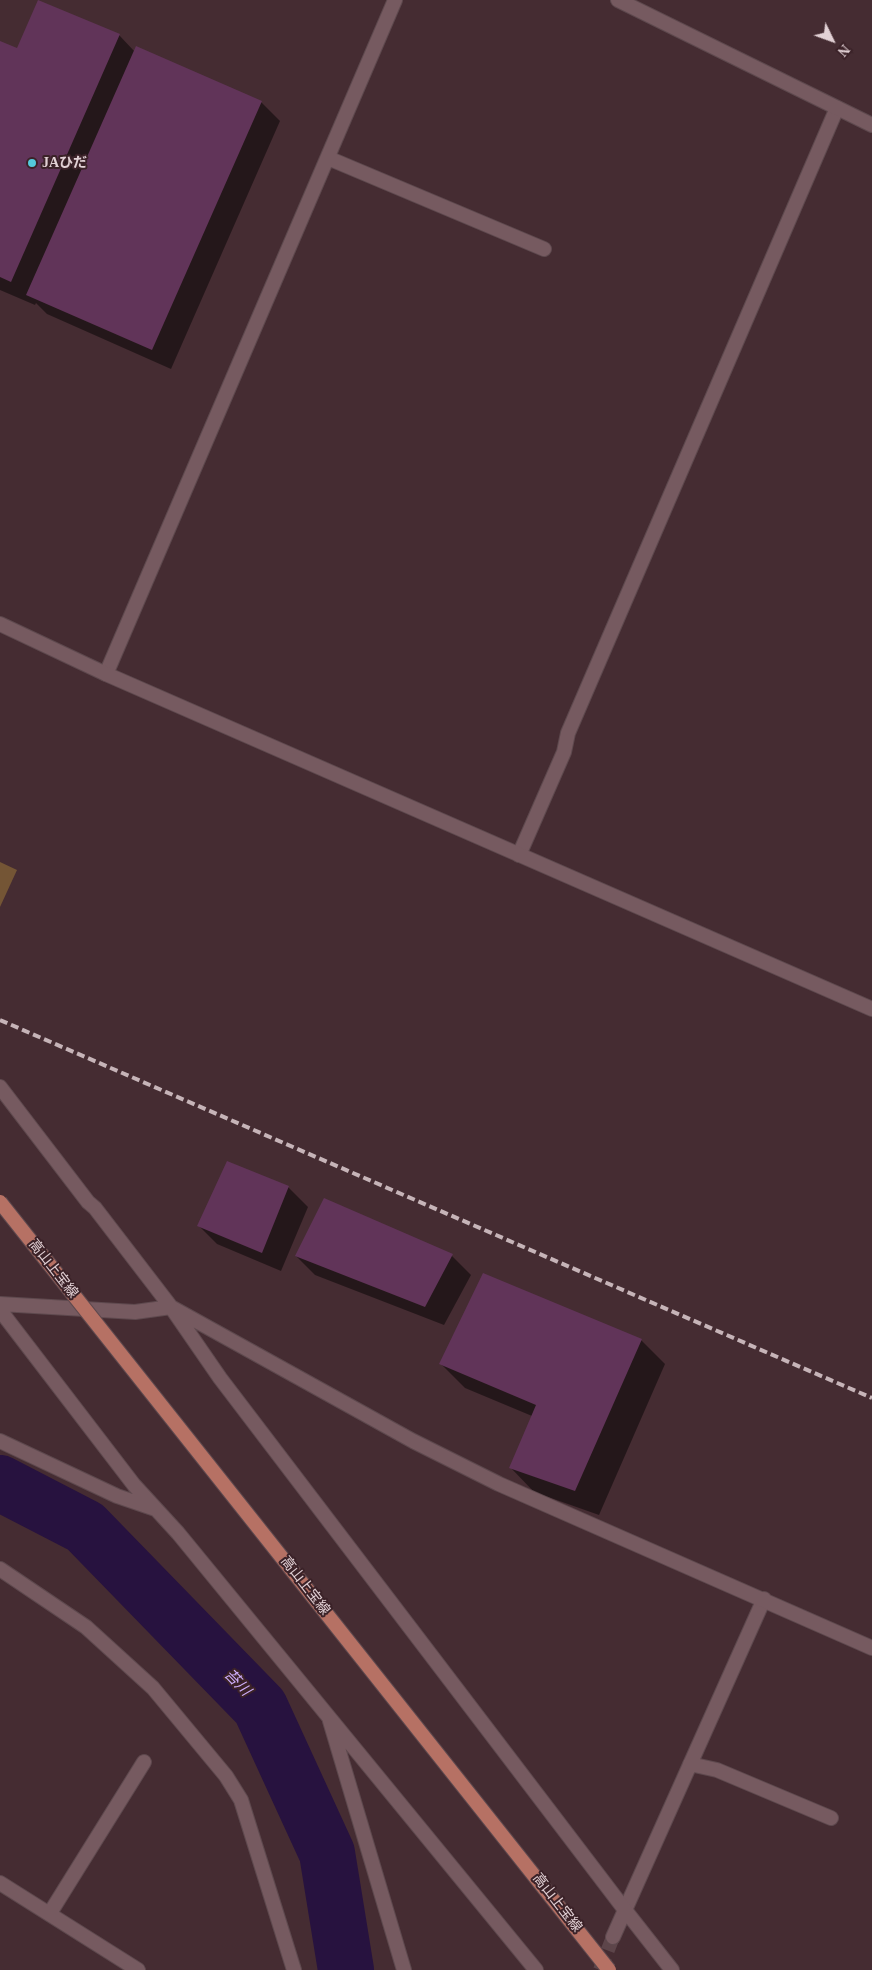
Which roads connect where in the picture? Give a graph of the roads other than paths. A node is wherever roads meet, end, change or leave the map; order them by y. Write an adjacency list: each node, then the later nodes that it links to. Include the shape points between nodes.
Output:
1 (395, 0): 5 (street)
2 (618, 0): 3 (street)
3 (837, 108): 4 (street); 9 (street, via 568,732 564,752)
4 (872, 125)
5 (328, 158): 6 (street); 8 (street)
6 (544, 249)
7 (0, 624): 8 (street)
8 (106, 674): 9 (street)
9 (520, 855): 10 (street)
10 (872, 1009)
11 (0, 1087): 14 (street)
12 (0, 1202): 33 (main road, 高山上宝線, bridge)
13 (0, 1304): 14 (street, via 135,1312)
14 (171, 1307): 19 (street, via 490,1480); 26 (street, via 220,1378)
15 (0, 1310): 17 (street, via 134,1485)
16 (0, 1441): 17 (street, via 118,1496)
17 (158, 1510): 21 (street)
18 (0, 1569): 30 (street, via 93,1633 153,1688 226,1776 241,1800)
19 (764, 1600): 20 (street); 23 (street)
20 (872, 1648)
21 (328, 1715): 31 (street); 32 (street)
22 (144, 1762): 27 (street)
23 (690, 1764): 24 (street, via 718,1770); 26 (street)
24 (832, 1818)
25 (0, 1883): 27 (street)
26 (625, 1910): 28 (street); 34 (street)
27 (50, 1913): 29 (street)
28 (613, 1937)
29 (138, 1970)
30 (294, 1970)
31 (404, 1970)
32 (536, 1970)
33 (610, 1970)
34 (672, 1970)

